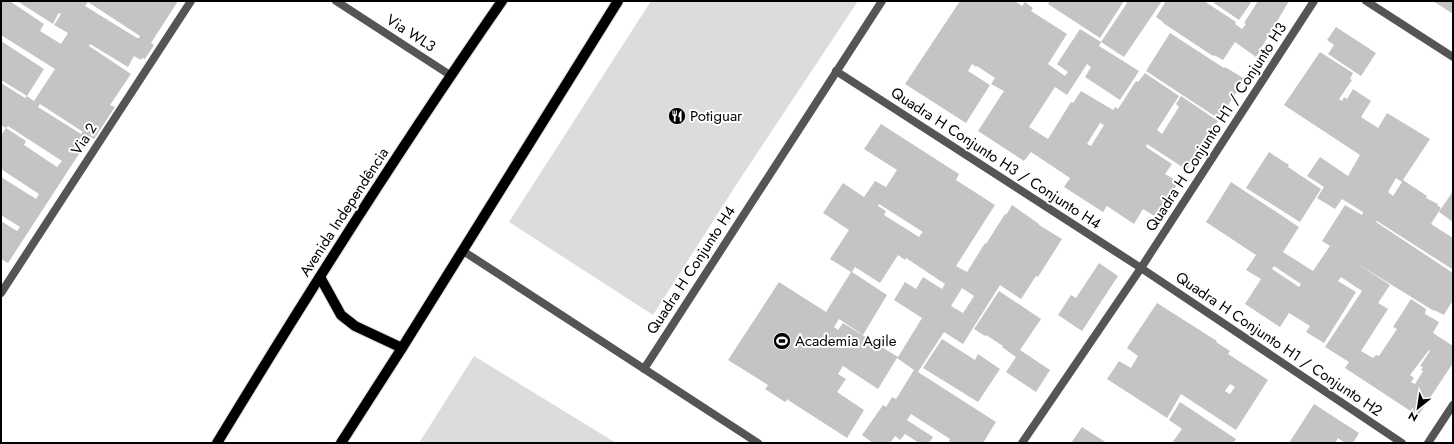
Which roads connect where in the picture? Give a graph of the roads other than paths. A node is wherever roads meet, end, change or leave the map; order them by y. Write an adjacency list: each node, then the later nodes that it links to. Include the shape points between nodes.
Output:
1 (191, 1): 14 (street, Via 2)
2 (336, 1): 10 (street, Via WL3)
3 (502, 1): 10 (main road, Avenida Independência)
4 (618, 1): 11 (main road)
5 (882, 1): 9 (street, Quadra H Conjunto H4)
6 (1314, 1): 12 (street, Quadra H Conjunto H1 / Conjunto H3)
7 (1366, 1): 8 (street)
8 (1453, 57)
9 (836, 71): 12 (street, Quadra H Conjunto H3 / Conjunto H4); 16 (street, Quadra H Conjunto H4)
10 (450, 75): 13 (main road, Avenida Independência)
11 (463, 250): 15 (main road); 16 (street)
12 (1141, 268): 21 (street, Quadra H Conjunto H1 / Conjunto H3); 22 (street, Quadra H Conjunto H1 / Conjunto H2)
13 (320, 278): 15 (main road, via 341,315 355,326); 18 (main road, Avenida Independência)
14 (1, 293)
15 (402, 348): 19 (main road)
16 (644, 369): 20 (street)
17 (1453, 405): 23 (street)
18 (217, 443)
19 (341, 443)
20 (758, 443)
21 (1022, 443)
22 (1402, 443)
23 (1428, 443)

